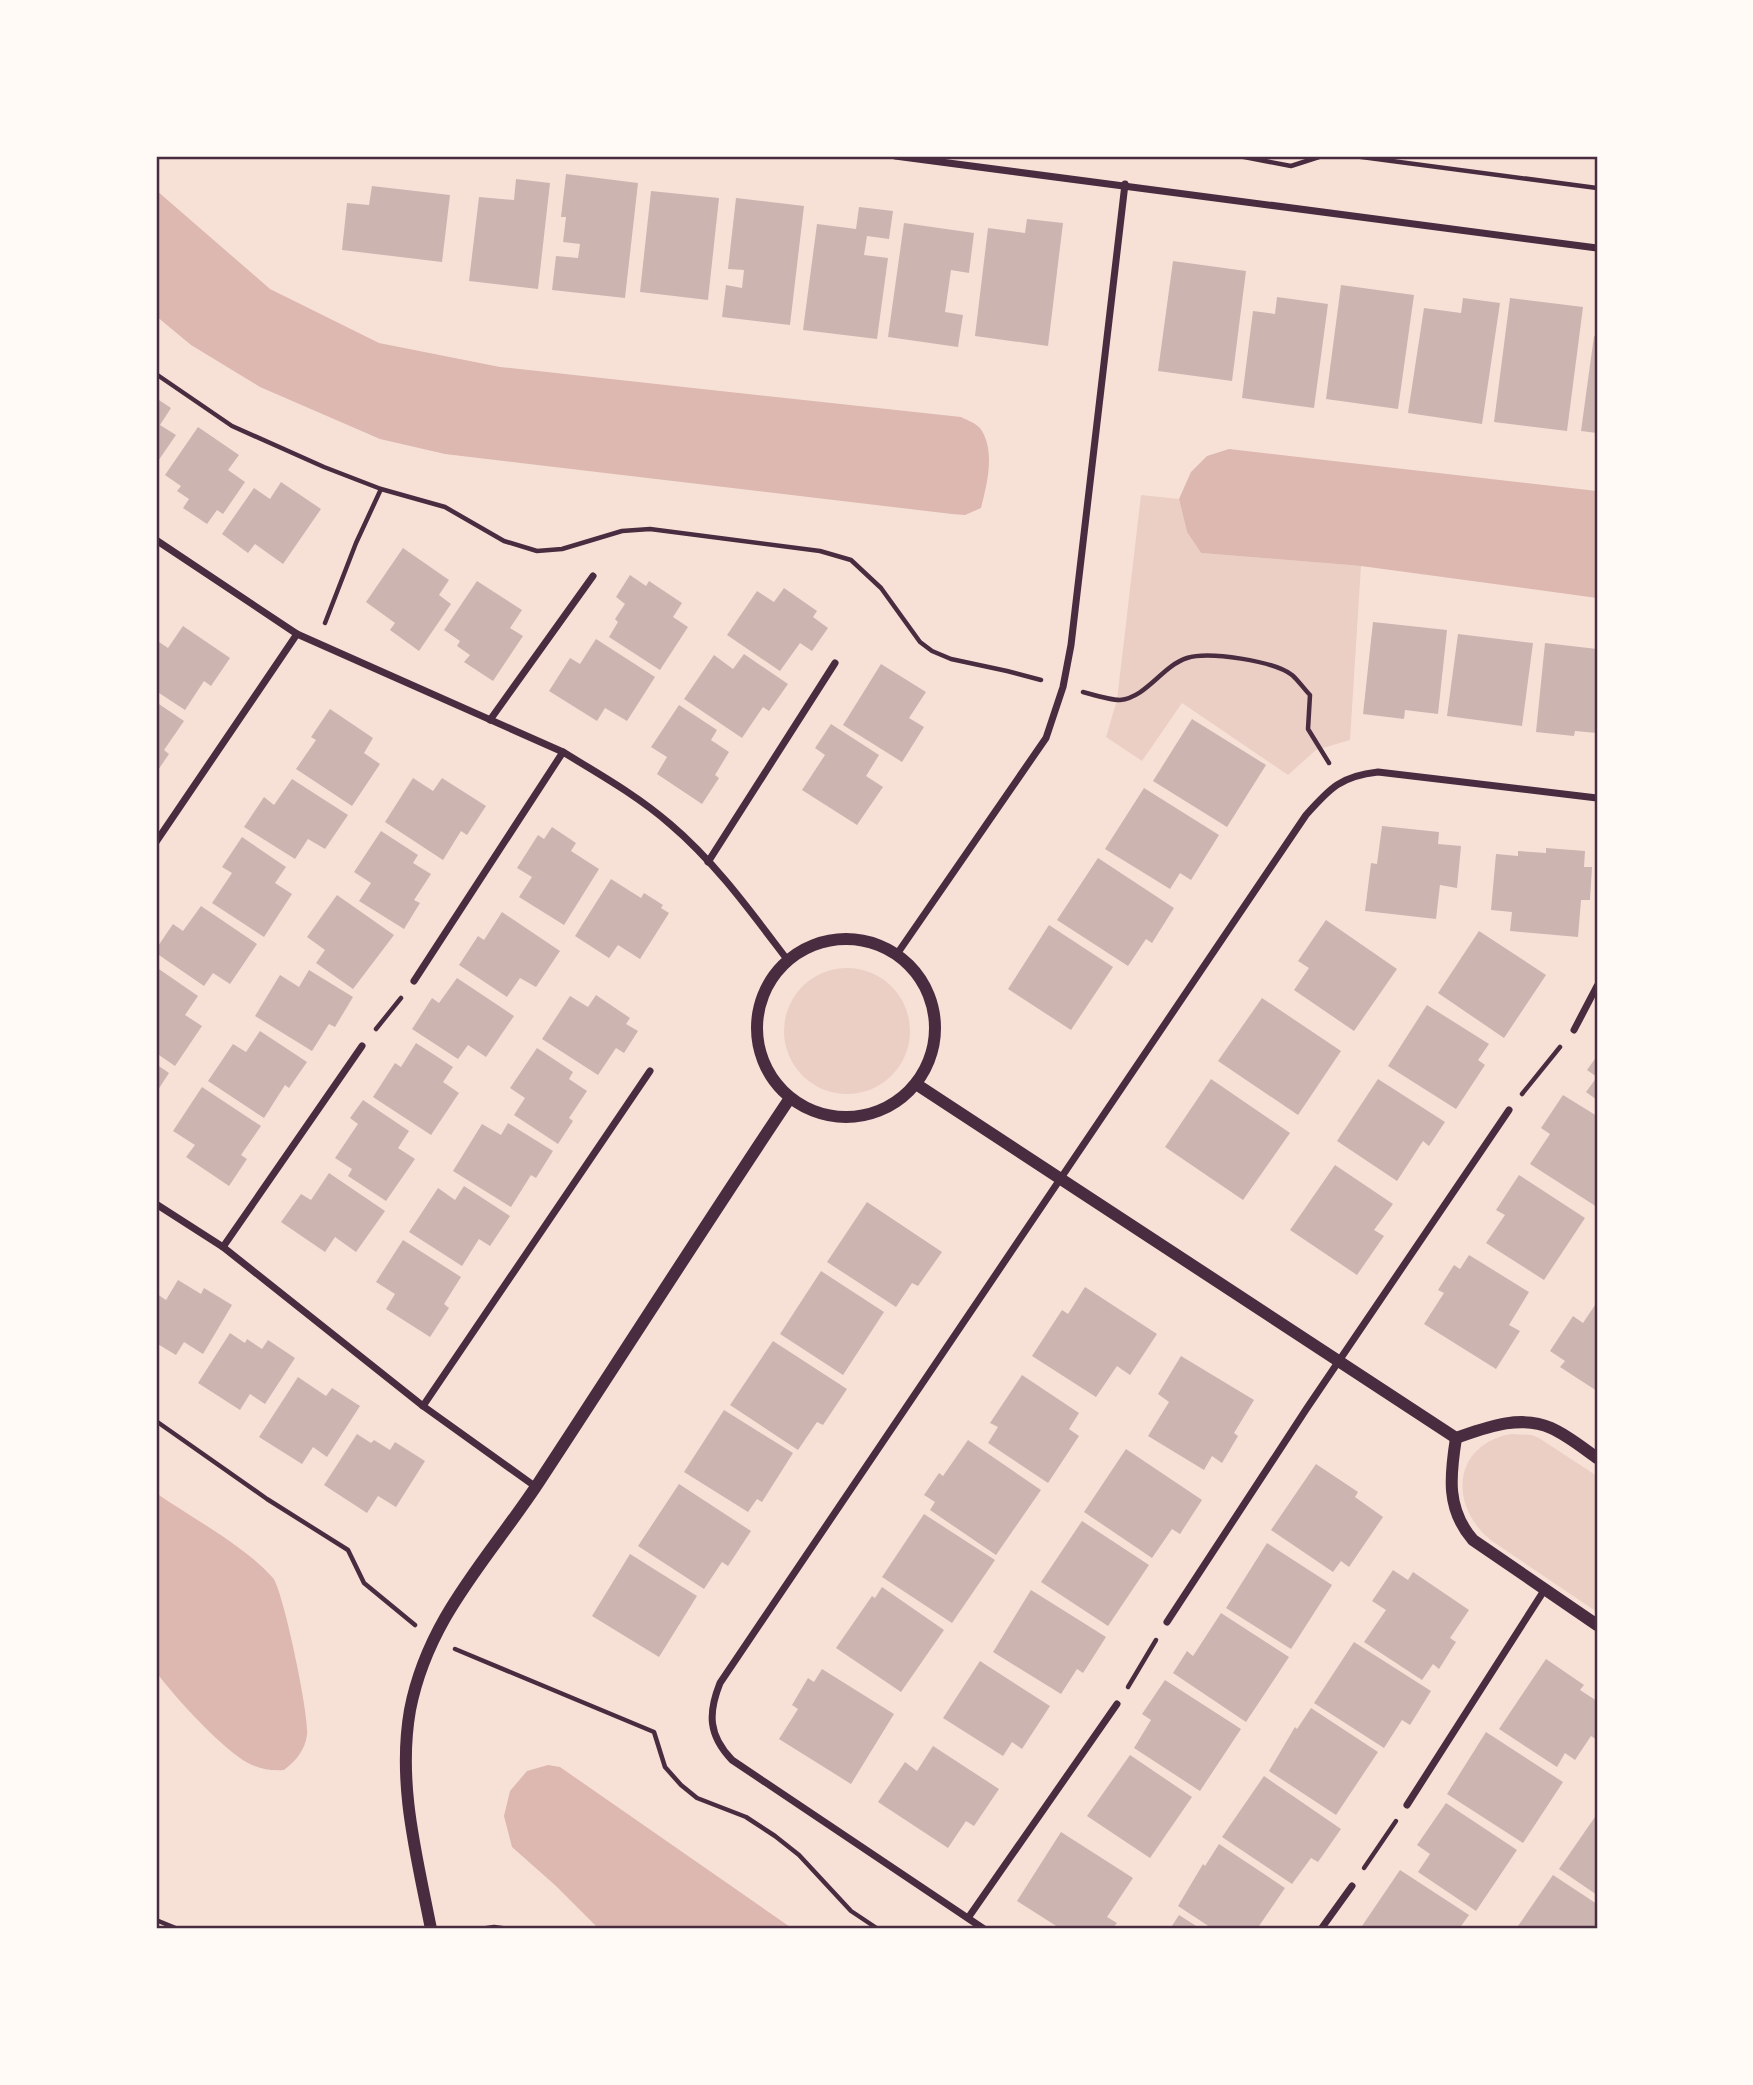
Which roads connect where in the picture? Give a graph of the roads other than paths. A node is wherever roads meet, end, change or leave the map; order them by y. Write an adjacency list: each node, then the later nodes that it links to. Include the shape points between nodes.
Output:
1 (895, 156): 2 (street)
2 (1125, 184): 3 (street); 13 (street, via 1063,687 1046,738)
3 (1597, 248)
4 (156, 540): 6 (street)
5 (593, 576): 8 (street)
6 (296, 634): 8 (street); 11 (street)
7 (835, 663): 12 (street)
8 (490, 720): 9 (street)
9 (563, 752): 12 (street, via 655,812); 15 (street)
10 (1597, 798): 23 (street, via 1391,773 1340,781 1306,815)
11 (156, 842)
12 (708, 862): 14 (street)
13 (897, 954): 14 (street, via 867,941 836,939); 20 (street, via 918,975 932,1001 936,1030 930,1059)
14 (786, 958): 21 (street, via 764,993 757,1021 759,1049 771,1076)
15 (414, 981)
16 (1597, 986): 17 (street)
17 (1574, 1030)
18 (362, 1046): 25 (street)
19 (650, 1071): 27 (street)
20 (916, 1084): 21 (street, via 894,1102 855,1116 814,1111); 23 (street)
21 (790, 1098): 30 (street)
22 (1509, 1110): 26 (street)
23 (1061, 1180): 26 (street); 37 (street, via 727,1672 712,1709 715,1735 732,1760)
24 (156, 1204): 25 (street)
25 (223, 1247): 27 (street)
26 (1338, 1363): 28 (street); 32 (street)
27 (423, 1406): 30 (street)
28 (1456, 1438): 29 (street, via 1489,1426 1522,1422 1552,1428); 31 (street, via 1450,1473 1454,1511 1462,1528)
29 (1597, 1458)
30 (536, 1487): 38 (street, via 445,1616 416,1686 405,1746 407,1792)
31 (1545, 1589): 33 (street); 35 (street)
32 (1167, 1622)
33 (1597, 1625)
34 (1117, 1704): 37 (street)
35 (1407, 1805)
36 (1352, 1886): 40 (street)
37 (968, 1918): 39 (street)
38 (431, 1929)
39 (985, 1929)
40 (1321, 1929)

